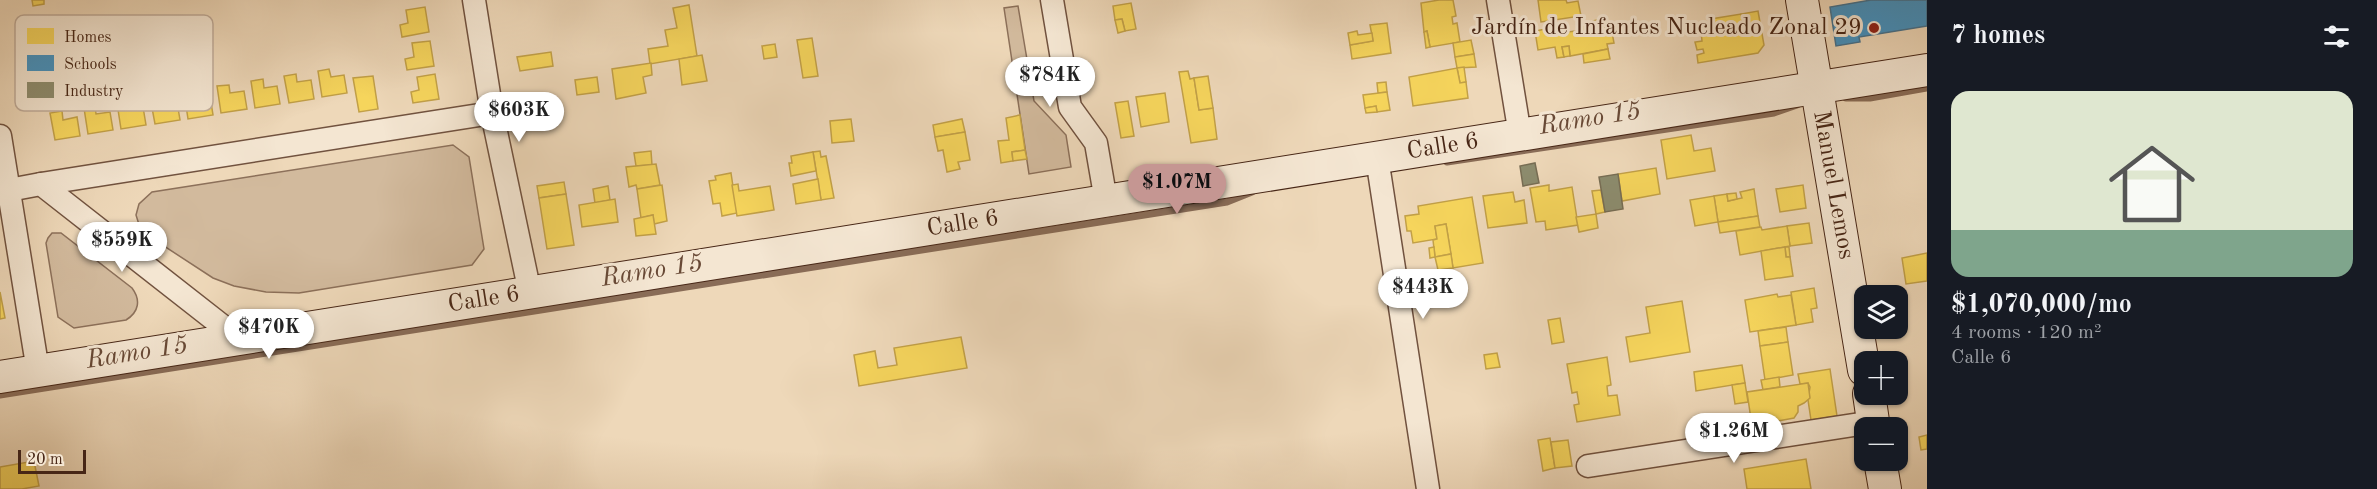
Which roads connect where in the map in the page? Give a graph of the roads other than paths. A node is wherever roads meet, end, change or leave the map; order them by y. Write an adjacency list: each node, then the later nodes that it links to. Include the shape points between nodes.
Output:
1 (474, 0): 7 (street)
2 (1052, 0): 13 (street, via 1070,107 1096,143)
3 (1498, 0): 8 (street)
4 (1802, 0): 6 (street, Manuel Lemos)
5 (1927, 70): 6 (street, Calle 6)
6 (1816, 87): 8 (street, Calle 6); 16 (street, Manuel Lemos)
7 (492, 113): 11 (street); 14 (street)
8 (1520, 135): 10 (street, Calle 6)
9 (0, 136): 12 (street)
10 (1377, 158): 13 (street, Calle 6); 22 (street)
11 (42, 184): 12 (street); 15 (street)
12 (9, 190): 17 (street)
13 (1106, 201): 14 (street, Calle 6)
14 (530, 293): 15 (street, Calle 6)
15 (239, 339): 17 (street, Calle 6)
16 (1861, 351)
17 (38, 371): 18 (street, Calle 6)
18 (0, 377)
19 (1872, 415): 20 (street)
20 (1588, 466)
21 (1882, 471): 23 (street)
22 (1428, 489)
23 (1885, 489)

